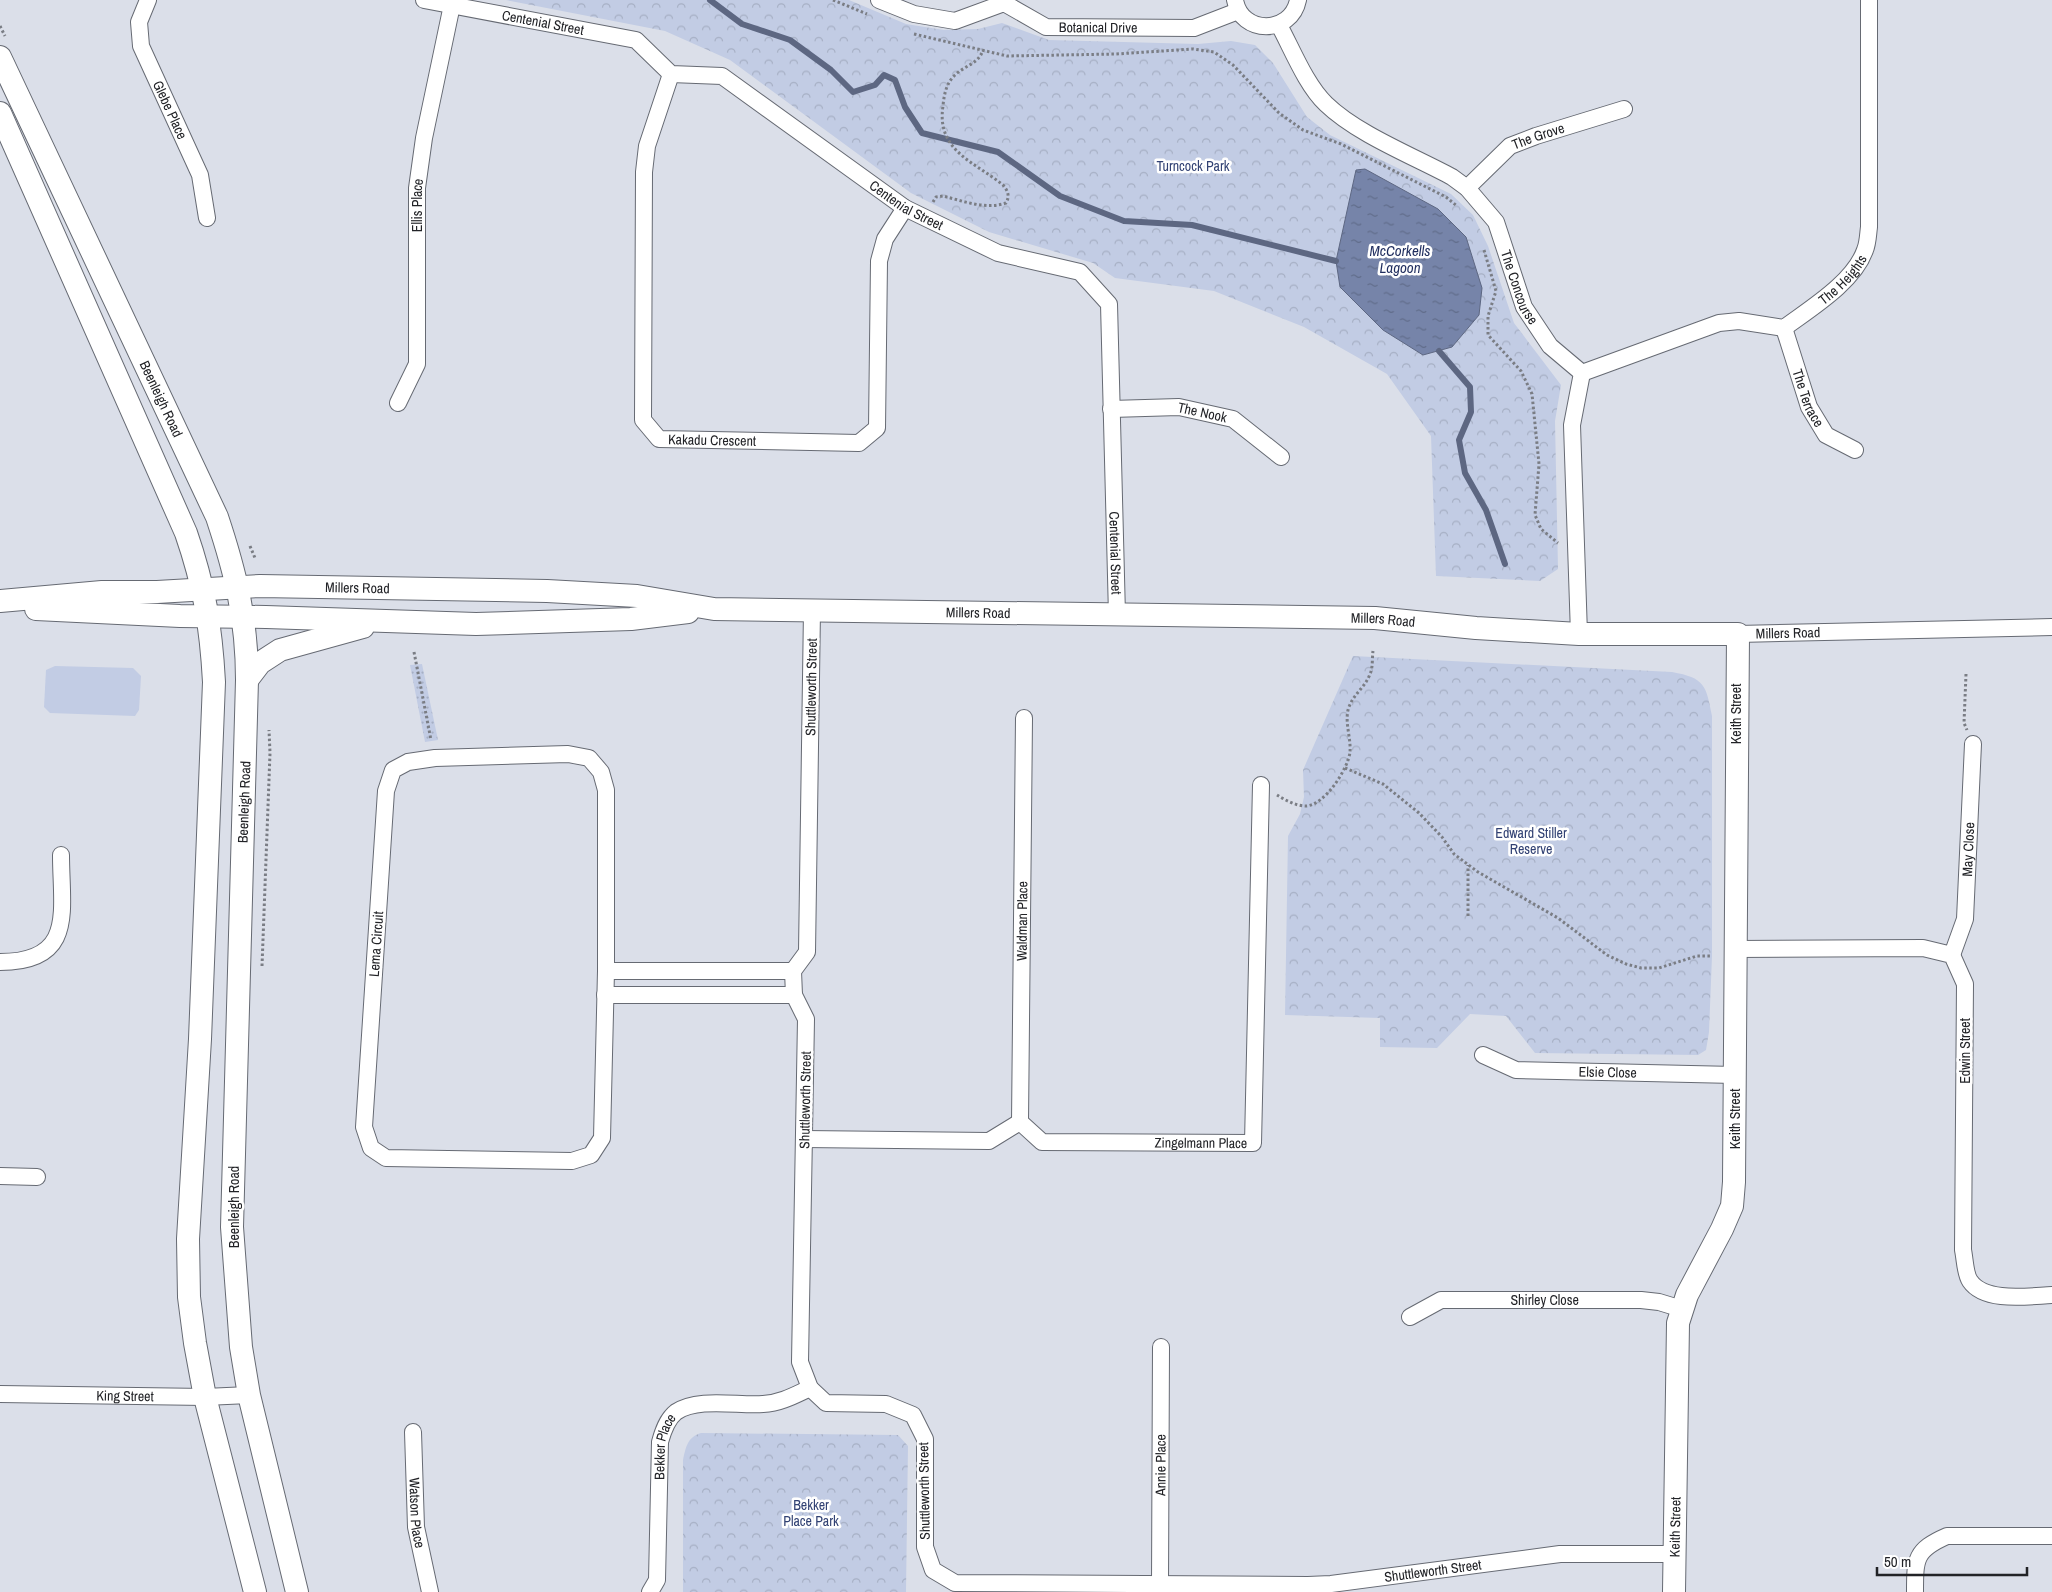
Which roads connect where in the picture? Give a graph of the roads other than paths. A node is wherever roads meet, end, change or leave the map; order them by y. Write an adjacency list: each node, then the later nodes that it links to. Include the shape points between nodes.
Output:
1 (148, 0): 16 (street, Glebe Place, via 139,22 142,46 200,175)
2 (424, 0): 7 (street, Centenial Street)
3 (878, 0): 6 (street, Botanical Drive, via 914,14 955,20)
4 (1298, 0): 9 (street, via 1293,14)
5 (1869, 0): 17 (street, The Heights, via 1870,227 1865,250 1847,277)
6 (1004, 2): 8 (street, Botanical Drive, via 1046,27 1194,28)
7 (452, 5): 11 (street, Centenial Street, via 636,40); 19 (street, Ellis Place, via 424,138 417,188 417,364)
8 (1236, 5): 9 (street, via 1249,22 1264,27)
9 (1279, 25): 14 (street, The Concourse, via 1325,103 1351,124)
10 (0, 57): 23 (street, Beenleigh Road, via 217,517)
11 (672, 74): 15 (street, Centenial Street, via 722,76); 15 (street, Kakadu Crescent, via 647,146 644,172 643,420 659,439 859,443 877,428 879,261 885,239)
12 (1624, 109): 14 (street, The Grove, via 1510,146)
13 (0, 113): 24 (street, via 186,533)
14 (1467, 188): 18 (street, The Concourse, via 1496,222 1524,307 1550,346)
15 (905, 208): 20 (street, Centenial Street, via 998,253 1080,272 1109,304)
16 (207, 218)
17 (1784, 328): 18 (street, via 1739,321 1719,324); 21 (street, The Terrace, via 1809,407 1826,435)
18 (1582, 373): 34 (street, via 1572,425)
19 (398, 403)
20 (1112, 410): 22 (street, The Nook, via 1179,407 1233,419); 29 (street, Centenial Street)
21 (1855, 450)
22 (1281, 457)
23 (238, 587): 24 (street, Millers Road); 27 (street, Millers Road, via 547,592 637,596); 31 (street, Beenleigh Road)
24 (204, 589): 25 (street, Millers Road, via 102,592); 30 (street)
25 (0, 601)
26 (0, 608): 30 (street, Millers Road)
27 (714, 608): 28 (street, Millers Road); 32 (street, Millers Road, via 631,619 476,624)
28 (812, 610): 29 (street, Millers Road); 45 (street, Shuttleworth Street, via 806,952)
29 (1117, 614): 34 (street, Millers Road, via 1375,618)
30 (208, 617): 31 (street, Millers Road); 61 (street, via 214,682 200,1039 188,1239 189,1297)
31 (244, 617): 32 (street, Millers Road); 36 (street, Beenleigh Road)
32 (383, 622): 36 (street, via 280,650 260,663)
33 (2052, 627): 35 (street, Millers Road)
34 (1579, 634): 35 (street, Millers Road)
35 (1738, 634): 41 (street, Keith Street)
36 (247, 680): 60 (street, Beenleigh Road, via 232,1227 241,1347)
37 (1024, 718): 50 (street, Waldman Place)
38 (1973, 744): 42 (street, May Close, via 1965,920)
39 (1261, 785): 50 (street, Zingelmann Place, via 1253,1144 1042,1142)
40 (61, 855): 43 (street, via 61,924 57,937 50,947 28,960)
41 (1735, 949): 42 (street, via 1923,948); 49 (street, Keith Street)
42 (1952, 954): 54 (street, Edwin Street, via 1965,984 1963,1250 1969,1280 1979,1290 1995,1296)
43 (0, 962)
44 (606, 971): 45 (street); 46 (street, Lema Circuit); 46 (street, Lema Circuit, via 606,790 601,772 589,758 568,754 435,758 408,762 394,770 386,792 364,1127 371,1148 386,1158 572,1161 591,1155 602,1138)
45 (793, 971): 47 (street, Shuttleworth Street)
46 (605, 995): 47 (street)
47 (794, 995): 51 (street, Shuttleworth Street, via 806,1019)
48 (1483, 1055): 49 (street, Elsie Close, via 1516,1070)
49 (1735, 1075): 55 (street, Keith Street, via 1732,1206)
50 (1020, 1122): 51 (street, via 989,1141)
51 (804, 1139): 58 (street, Shuttleworth Street, via 800,1362)
52 (0, 1176): 53 (street)
53 (36, 1176)
54 (2052, 1296)
55 (1682, 1309): 56 (street, Shirley Close, via 1641,1300 1441,1300); 64 (street, Keith Street, via 1678,1323)
56 (1410, 1317)
57 (1161, 1347): 65 (street, Annie Place)
58 (810, 1388): 65 (street, Shuttleworth Street, via 826,1403 886,1404 913,1415 925,1439 925,1547 933,1570 955,1583); 69 (street, Bekker Place, via 781,1402 694,1404 676,1412 665,1425 660,1442 657,1580)
59 (0, 1394): 61 (street, King Street)
60 (249, 1395): 61 (street, King Street); 67 (street, Beenleigh Road)
61 (205, 1397): 66 (street)
62 (413, 1432): 68 (street, Watson Place, via 416,1527)
63 (2052, 1536): 71 (street, via 1947,1536 1932,1542 1919,1555 1915,1565)
64 (1674, 1554): 65 (street, Shuttleworth Street, via 1560,1554 1323,1585); 70 (street, Keith Street)
65 (1160, 1584)
66 (255, 1592)
67 (298, 1592)
68 (430, 1592)
69 (650, 1592)
70 (1674, 1592)
71 (1915, 1592)

